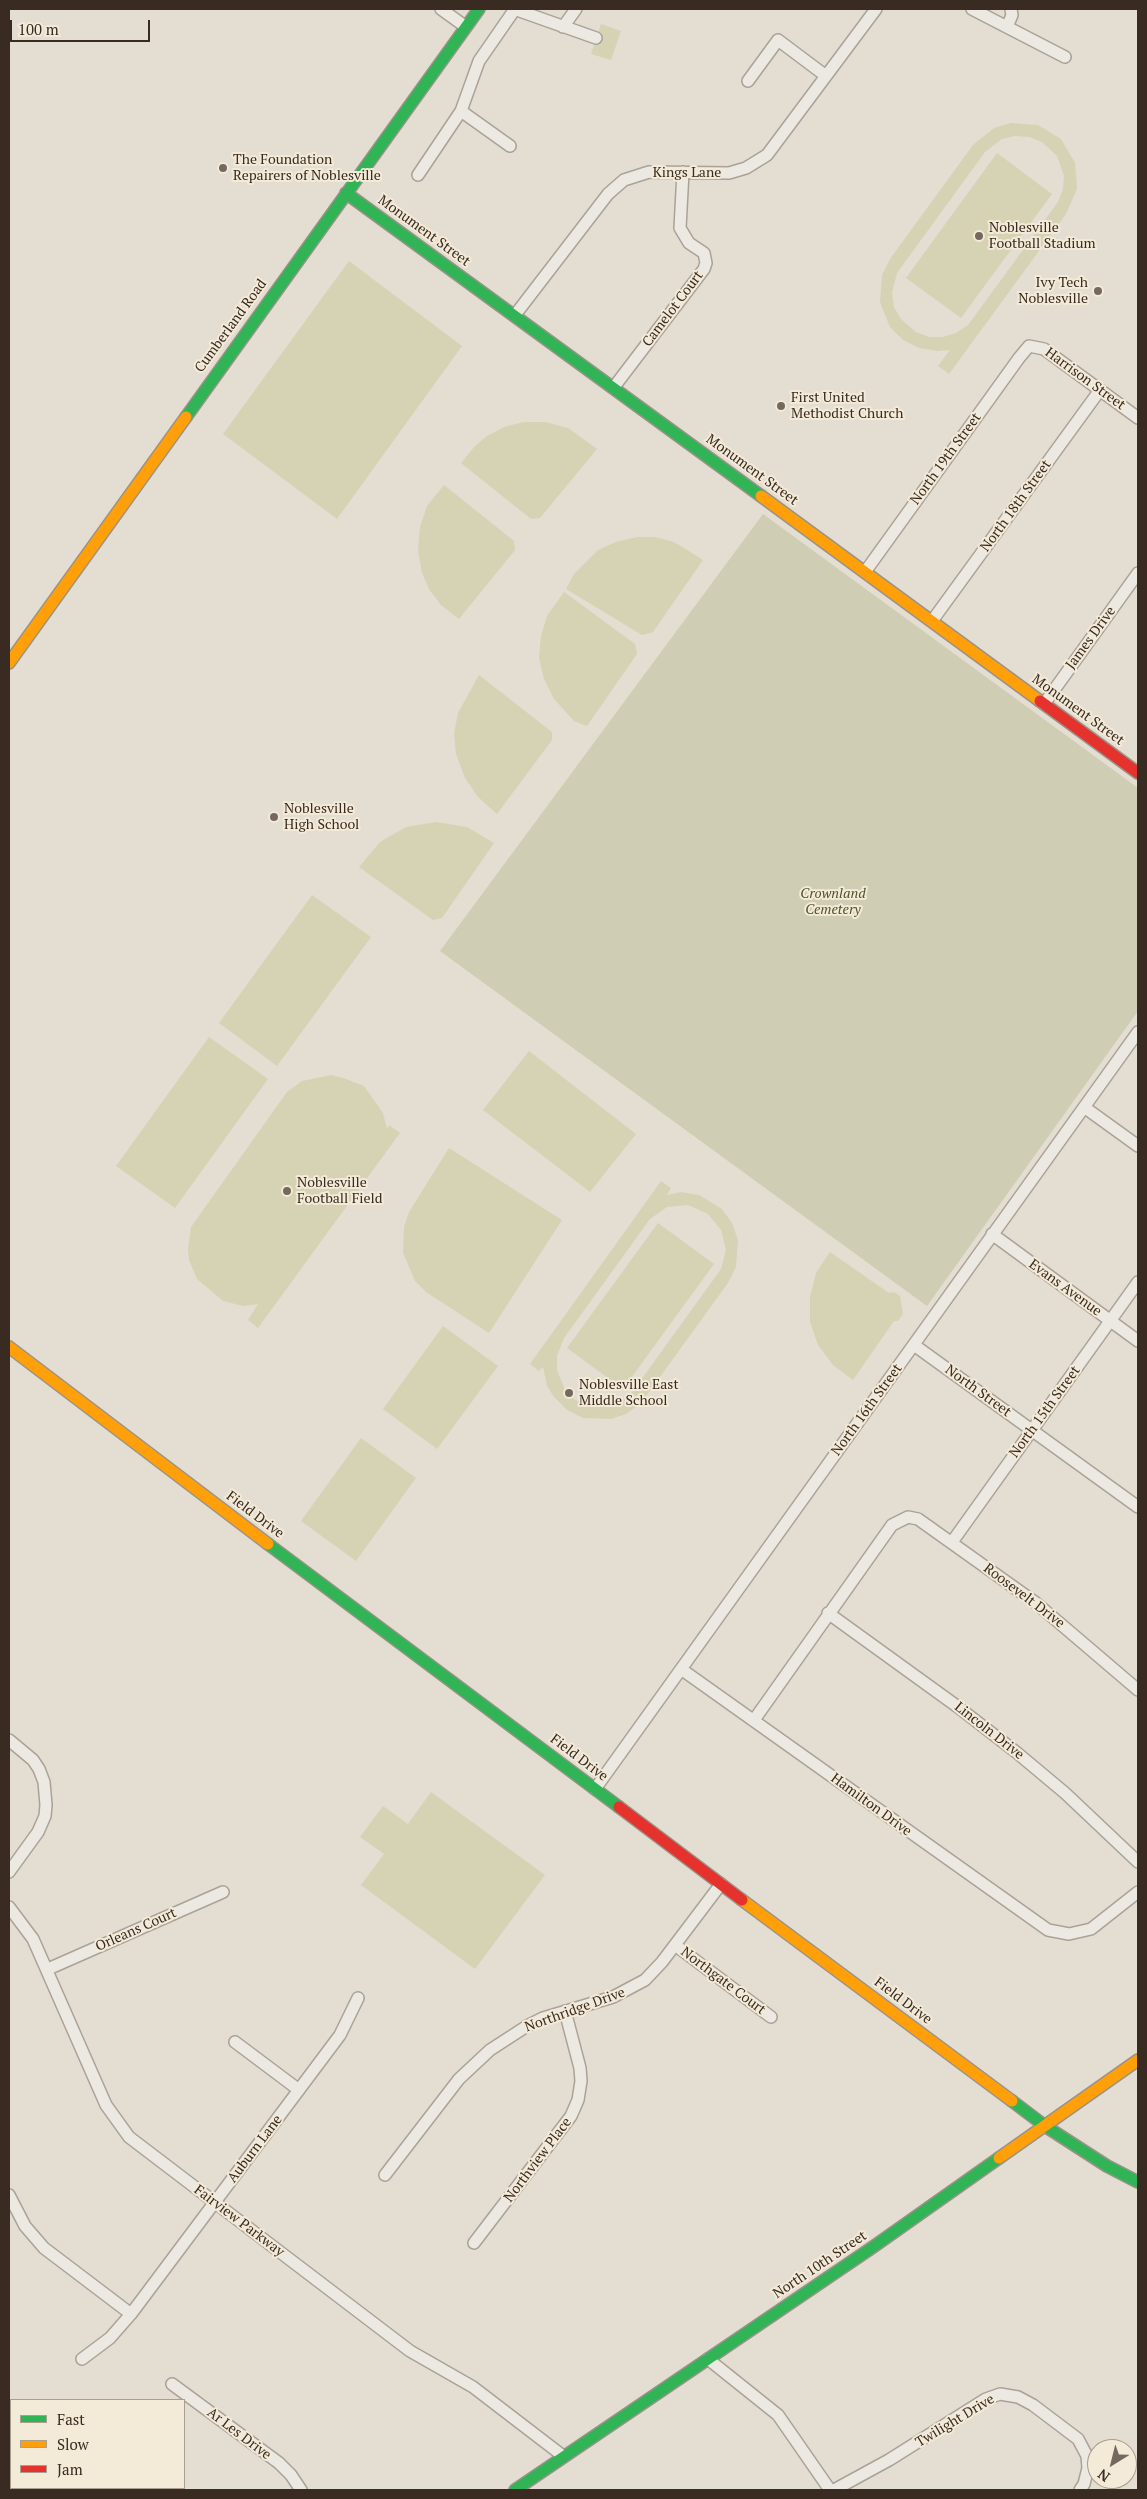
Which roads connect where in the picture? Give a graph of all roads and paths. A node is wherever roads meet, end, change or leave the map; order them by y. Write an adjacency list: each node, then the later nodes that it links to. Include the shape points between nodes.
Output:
1 (441, 9): 8 (street)
2 (479, 9): 8 (street, Cumberland Road)
3 (515, 9): 9 (street); 15 (street, via 479,61)
4 (576, 9): 9 (street)
5 (876, 9): 13 (street, Kings Lane)
6 (972, 9): 10 (street)
7 (1011, 9): 10 (street)
8 (466, 27): 19 (street, Cumberland Road)
9 (563, 27): 11 (street)
10 (1007, 27): 12 (street)
11 (596, 38)
12 (1065, 57)
13 (826, 76): 14 (street, via 778,40); 17 (street, Kings Lane, via 774,147 758,162 720,174)
14 (748, 81)
15 (462, 111): 16 (street); 18 (street)
16 (510, 146)
17 (683, 172): 20 (street, Kings Lane, via 637,174 616,186); 22 (street, Camelot Court, via 680,228 689,243 704,253 706,263)
18 (418, 175)
19 (346, 193): 20 (street, Monument Street); 28 (street, Cumberland Road)
20 (515, 315): 22 (street, Monument Street)
21 (1029, 346): 23 (street, Harrison Street, via 1044,349); 25 (street, North 19th Street)
22 (614, 387): 25 (street, Monument Street)
23 (1100, 390): 24 (street, Harrison Street); 27 (street, North 18th Street)
24 (1138, 418)
25 (865, 572): 27 (street, Monument Street)
26 (1138, 573): 29 (street, James Drive)
27 (932, 622): 29 (street, Monument Street)
28 (9, 663)
29 (1044, 704): 30 (street, Monument Street)
30 (1138, 773)
31 (1138, 1032): 32 (street, North 16th Street)
32 (1084, 1107): 33 (street); 34 (street, North 16th Street)
33 (1138, 1146)
34 (992, 1234): 36 (street, Evans Avenue); 38 (street, North 16th Street)
35 (1138, 1282): 36 (street, North 15th Street)
36 (1110, 1321): 37 (street, Evans Avenue); 40 (street, North 15th Street)
37 (1138, 1341)
38 (914, 1345): 40 (street, North Street); 44 (street, North 16th Street)
39 (9, 1347): 48 (street, Field Drive)
40 (1032, 1430): 41 (street, North Street); 42 (street, North 15th Street)
41 (1138, 1507)
42 (952, 1542): 43 (street, Roosevelt Drive, via 918,1518 902,1518 892,1525); 45 (street, Roosevelt Drive, via 1036,1603)
43 (828, 1613): 46 (street); 49 (street, Lincoln Drive, via 1016,1752)
44 (682, 1669): 46 (street, Hamilton Drive); 48 (street, North 16th Street)
45 (1138, 1690)
46 (754, 1720): 53 (street, Hamilton Drive, via 1048,1930 1063,1934 1091,1928)
47 (9, 1740): 50 (street, via 39,1769 46,1805 38,1832)
48 (595, 1789): 51 (street, Field Drive)
49 (1138, 1862)
50 (9, 1872)
51 (721, 1884): 55 (street, Northridge Drive); 63 (street, Field Drive)
52 (224, 1892): 56 (street, Orleans Court)
53 (1138, 1892)
54 (9, 1907): 56 (street, Fairview Parkway, via 28,1930)
55 (676, 1945): 58 (street, Northridge Drive, via 653,1973 635,1987); 59 (street, Northgate Court)
56 (48, 1969): 67 (street, Fairview Parkway, via 106,2105 118,2124 138,2145)
57 (358, 1998): 62 (street, Auburn Lane, via 340,2035)
58 (564, 2011): 64 (street, Northridge Drive, via 508,2036 470,2067); 68 (street, Northview Place, via 580,2068 578,2100 571,2116)
59 (771, 2017)
60 (235, 2042): 62 (street)
61 (1138, 2060): 63 (street, North 10th Street)
62 (299, 2090): 67 (street, Auburn Lane)
63 (1045, 2126): 65 (street, Field Drive); 71 (street, North 10th Street)
64 (385, 2175)
65 (1138, 2182)
66 (9, 2195): 69 (street, via 25,2226 44,2248)
67 (214, 2202): 69 (street, Auburn Lane); 73 (street, Fairview Parkway, via 410,2351 473,2387)
68 (474, 2243)
69 (131, 2314): 70 (street, Auburn Lane, via 110,2338)
70 (82, 2359)
71 (708, 2359): 73 (street, North 10th Street); 76 (street, via 778,2415)
72 (172, 2384): 74 (street, Ar Les Drive, via 279,2463)
73 (563, 2456): 75 (street, North 10th Street)
74 (301, 2490)
75 (515, 2490)
76 (832, 2490): 77 (street, Twilight Drive, via 889,2460 986,2399 1000,2394 1018,2397 1033,2405 1078,2440 1087,2456 1088,2468)
77 (1080, 2490)

